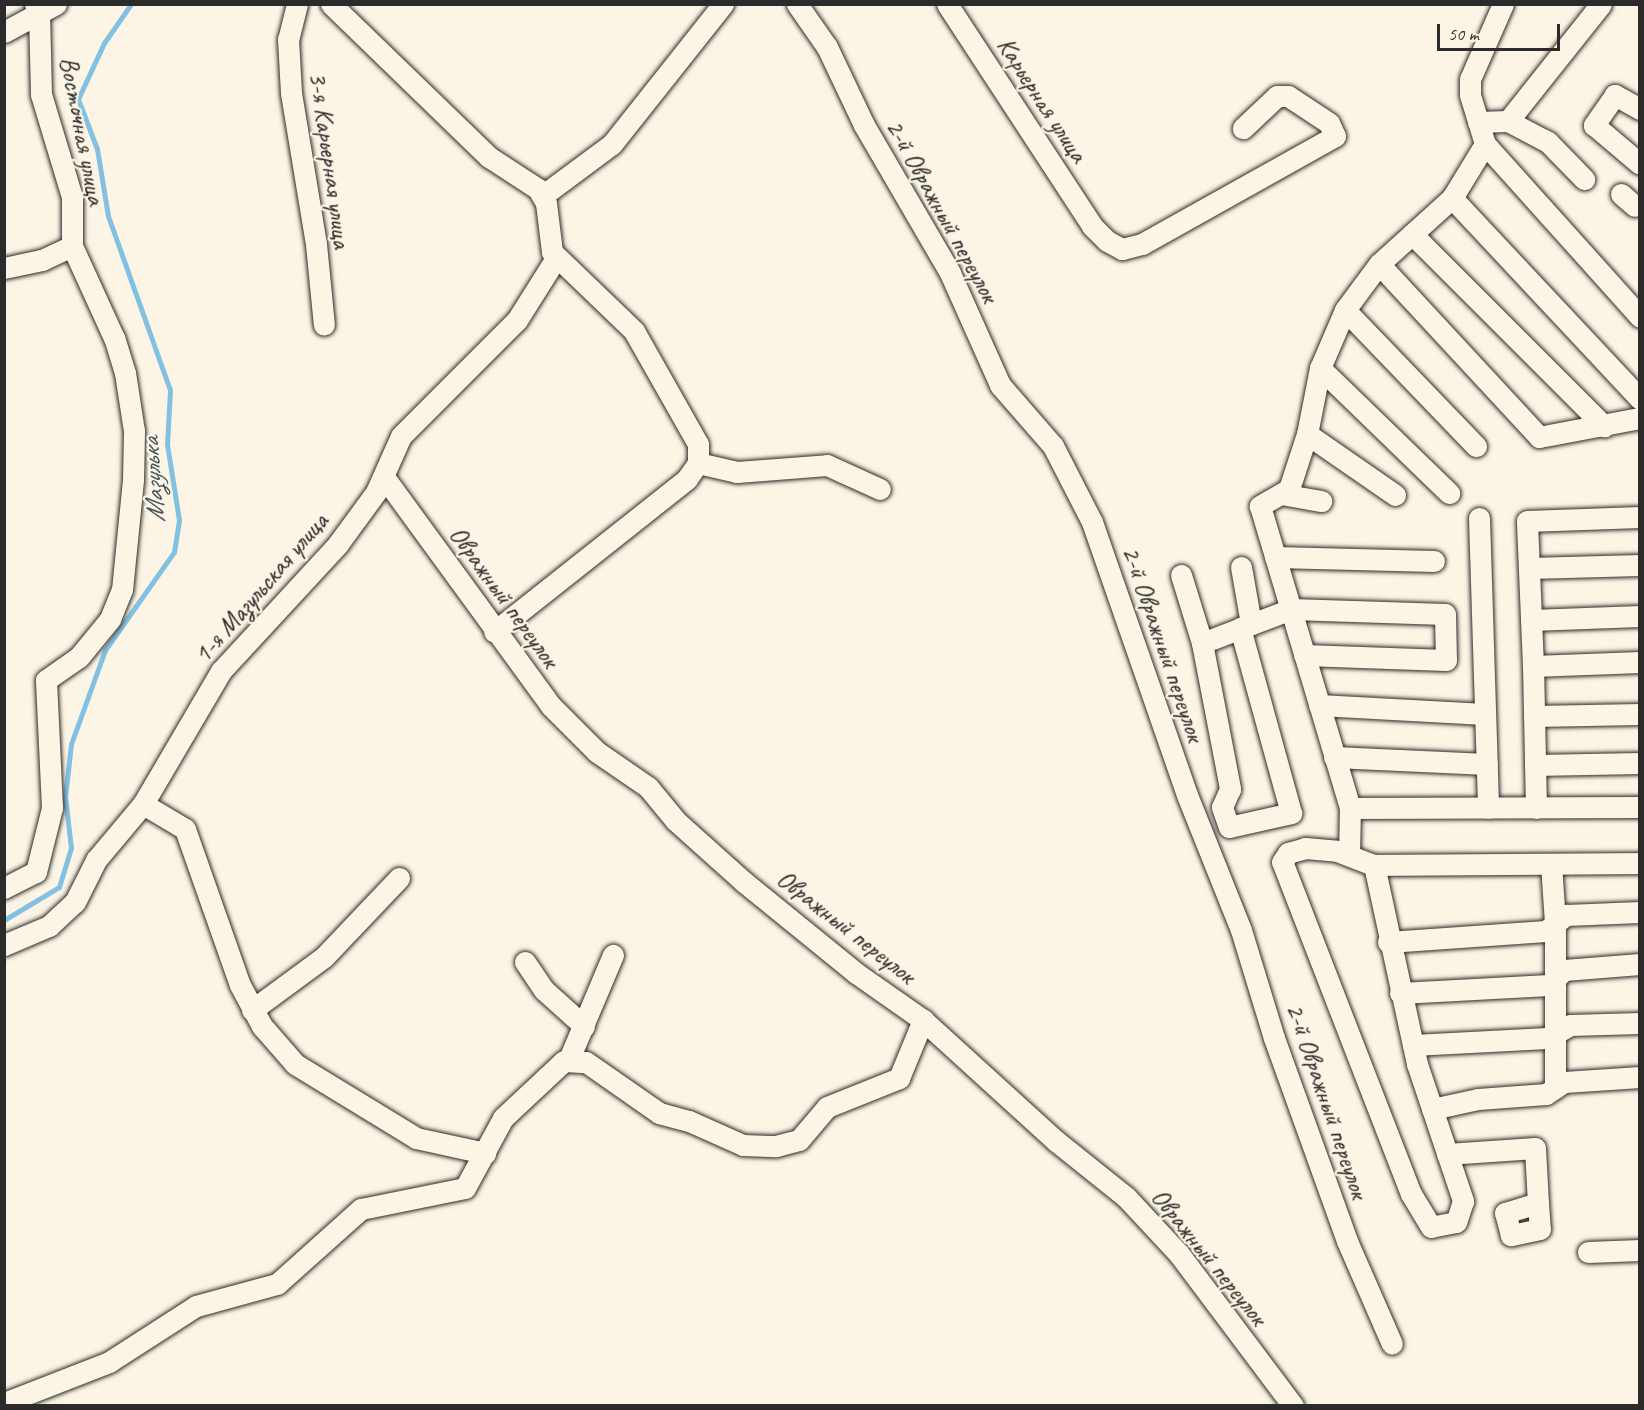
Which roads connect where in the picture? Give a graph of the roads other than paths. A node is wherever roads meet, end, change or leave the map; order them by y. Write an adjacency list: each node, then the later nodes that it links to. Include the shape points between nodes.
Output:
1 (297, 4): 26 (street, 3-я Карьерная улица, via 288,39 291,93 316,244)
2 (331, 4): 17 (street, via 489,157)
3 (723, 4): 17 (street, via 612,144)
4 (797, 4): 100 (street, 2-й Овражный переулок, via 820,35 864,125 950,273 1000,385 1053,446 1092,522 1187,795 1241,930 1274,1038 1339,1218)
5 (947, 4): 13 (street, Карьерная улица, via 1092,226 1122,249 1142,244 1335,136 1329,123 1288,96 1277,96)
6 (1503, 4): 12 (street, via 1470,80)
7 (1601, 4): 11 (street)
8 (43, 8): 9 (street); 20 (street, Восточная улица, via 41,94 72,197)
9 (4, 32)
10 (1640, 109): 15 (street, via 1616,95 1594,125)
11 (1508, 121): 12 (street); 16 (street, via 1548,142)
12 (1478, 122): 14 (street)
13 (1243, 128)
14 (1485, 144): 18 (street); 25 (street)
15 (1640, 164)
16 (1584, 179)
17 (542, 196): 21 (street, via 550,247)
18 (1452, 198): 19 (street); 28 (street)
19 (1412, 234): 22 (street); 30 (street)
20 (72, 246): 23 (street, via 42,260); 75 (street, Восточная улица, via 114,338 125,373 134,431 128,545 122,590 110,619 79,657 46,680 52,808 36,872)
21 (556, 258): 33 (street, via 634,331 693,431); 34 (street, 1-я Мазульская улица, via 517,320 401,436)
22 (1379, 264): 24 (street); 30 (street, via 1539,437)
23 (4, 268)
24 (1345, 310): 27 (street); 32 (street)
25 (1640, 317)
26 (324, 325)
27 (1320, 368): 31 (street); 36 (street)
28 (1640, 399)
29 (1640, 418): 30 (street)
30 (1604, 426)
31 (1307, 434): 37 (street, via 1289,489); 38 (street)
32 (1476, 446)
33 (698, 463): 35 (street, via 737,472 827,465); 52 (street, via 687,479)
34 (384, 477): 52 (street, Овражный переулок); 65 (street, 1-я Мазульская улица, via 338,544 221,670)
35 (880, 489)
36 (1449, 493)
37 (1281, 494): 39 (street); 42 (street, via 1260,506)
38 (1395, 495)
39 (1321, 501)
40 (1640, 517): 46 (street, via 1527,521)
41 (1479, 518): 58 (street)
42 (1275, 557): 43 (street); 48 (street)
43 (1434, 561)
44 (1640, 565): 46 (street)
45 (1241, 567): 51 (street)
46 (1529, 568): 50 (street)
47 (1181, 575): 53 (street)
48 (1291, 609): 51 (street); 54 (street); 54 (street, via 1445,614 1446,660)
49 (1640, 616): 50 (street)
50 (1531, 620): 56 (street)
51 (1246, 626): 53 (street); 53 (street, via 1291,813 1229,827 1222,807 1230,789)
52 (494, 632): 86 (street, Овражный переулок, via 551,706 597,752 648,787 676,821 744,882 856,973)
53 (1202, 643)
54 (1304, 655): 57 (street)
55 (1640, 662): 56 (street)
56 (1533, 666): 60 (street)
57 (1319, 705): 58 (street); 61 (street)
58 (1485, 714): 63 (street)
59 (1640, 714): 60 (street)
60 (1534, 716): 64 (street)
61 (1334, 757): 63 (street); 67 (street)
62 (1640, 762): 64 (street)
63 (1487, 764): 68 (street)
64 (1535, 765): 69 (street)
65 (143, 804): 79 (street, 1-я Мазульская улица, via 96,860 75,902 49,926); 85 (street, via 185,830)
66 (1640, 807): 69 (street)
67 (1350, 808): 68 (street); 70 (street)
68 (1488, 808): 69 (street)
69 (1536, 808)
70 (1349, 855): 73 (street); 96 (street, via 1305,848 1288,853 1282,862 1411,1194 1431,1227 1456,1222 1463,1201)
71 (1640, 863): 72 (street)
72 (1551, 864): 73 (street); 77 (street)
73 (1374, 865): 78 (street)
74 (399, 878): 85 (street, via 324,957)
75 (4, 888)
76 (1640, 912): 77 (street, via 1566,915)
77 (1556, 923): 78 (street, via 1545,931); 83 (street)
78 (1389, 942): 84 (street)
79 (4, 945)
80 (613, 955): 88 (street)
81 (525, 962): 88 (street, via 544,990)
82 (1640, 964): 83 (street, via 1564,970)
83 (1556, 978): 84 (street, via 1549,984); 89 (street)
84 (1400, 993): 90 (street)
85 (252, 1010): 95 (street, via 295,1064 416,1138)
86 (923, 1020): 91 (street, via 899,1078 827,1107 799,1140 776,1146 743,1145 689,1121 659,1113 586,1062); 102 (street, Овражный переулок, via 1145,1217 1179,1254)
87 (1640, 1023): 89 (street, via 1570,1024)
88 (584, 1026): 91 (street)
89 (1556, 1033): 90 (street, via 1547,1038); 93 (street)
90 (1413, 1045): 94 (street)
91 (569, 1059): 95 (street, via 511,1108)
92 (1640, 1077): 93 (street, via 1564,1082)
93 (1555, 1088): 94 (street, via 1545,1094 1478,1099)
94 (1432, 1109): 96 (street)
95 (485, 1153): 101 (street, via 465,1188 361,1209 277,1284 196,1306 109,1362)
96 (1447, 1154): 97 (street, via 1535,1148)
97 (1538, 1203)
98 (1640, 1250): 99 (street)
99 (1588, 1252)
100 (1392, 1344)
101 (4, 1403)
102 (1293, 1406)

